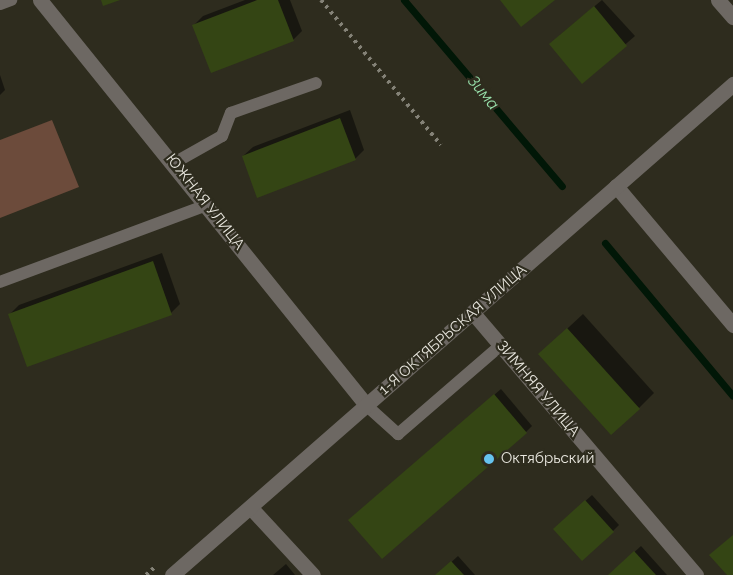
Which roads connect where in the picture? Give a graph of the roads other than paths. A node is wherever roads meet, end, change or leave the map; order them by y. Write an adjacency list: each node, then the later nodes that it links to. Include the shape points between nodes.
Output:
1 (11, 0): 4 (lane)
2 (40, 0): 8 (street, ЮЖНАЯ УЛИЦА)
3 (718, 0): 5 (street)
4 (0, 4)
5 (733, 17)
6 (316, 83): 8 (lane, via 231,113 222,136)
7 (733, 84): 9 (street, 1-Я ОКТЯБРЬСКАЯ УЛИЦА)
8 (174, 163): 10 (street, ЮЖНАЯ УЛИЦА)
9 (616, 186): 12 (street, 1-Я ОКТЯБРЬСКАЯ УЛИЦА); 13 (street)
10 (207, 205): 11 (lane); 15 (street, ЮЖНАЯ УЛИЦА)
11 (0, 282)
12 (473, 313): 14 (street, ЗИМНЯЯ УЛИЦА); 15 (street, 1-Я ОКТЯБРЬСКАЯ УЛИЦА)
13 (733, 325)
14 (501, 345): 15 (lane, via 398,434); 19 (street, ЗИМНЯЯ УЛИЦА)
15 (367, 406): 16 (street, 1-Я ОКТЯБРЬСКАЯ УЛИЦА)
16 (251, 508): 17 (street, 1-Я ОКТЯБРЬСКАЯ УЛИЦА); 18 (street)
17 (172, 575)
18 (313, 575)
19 (696, 575)

